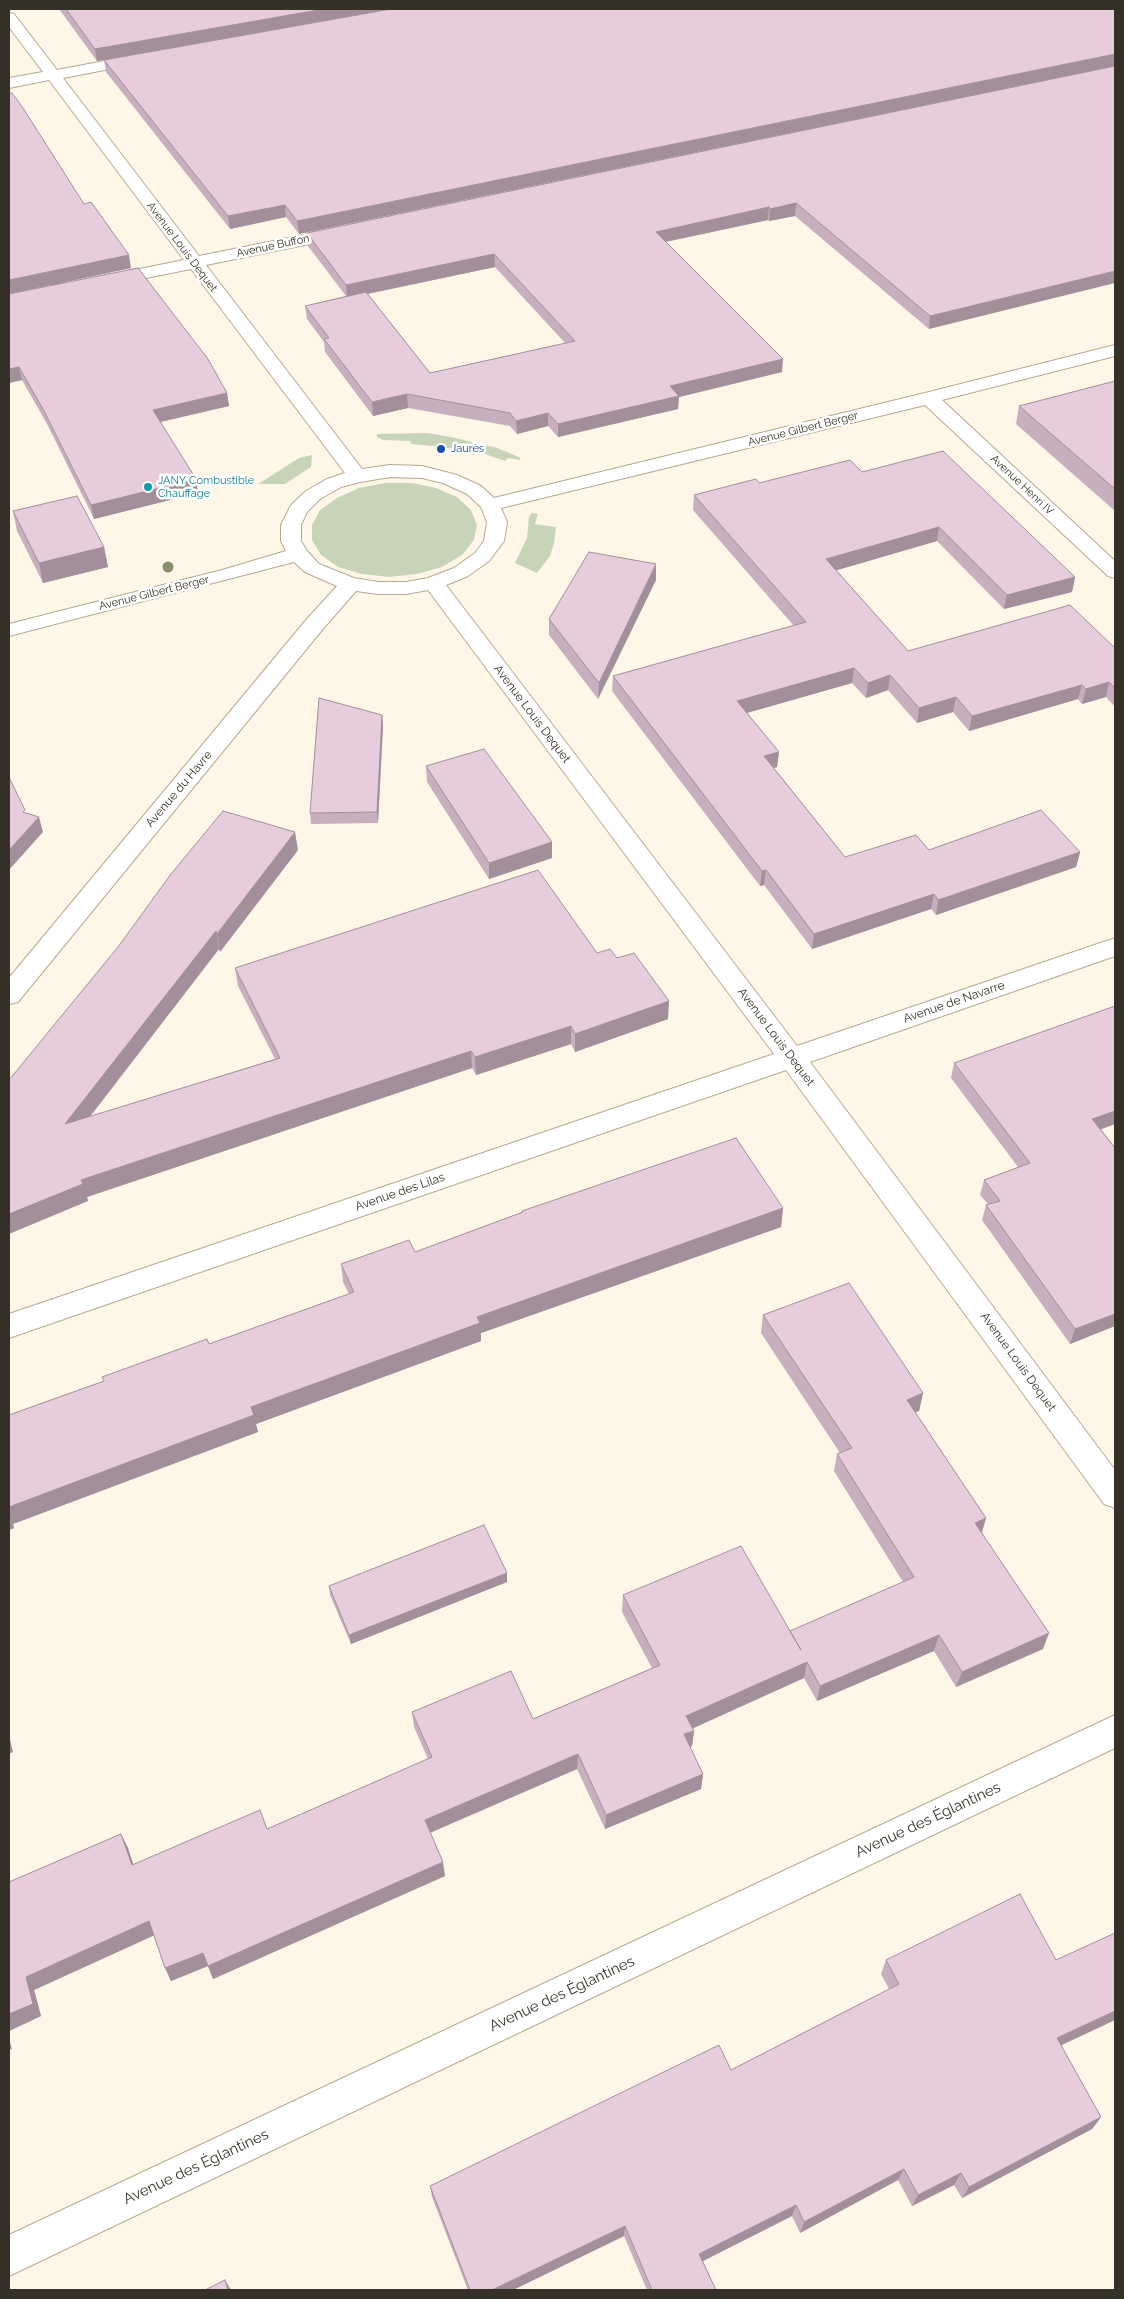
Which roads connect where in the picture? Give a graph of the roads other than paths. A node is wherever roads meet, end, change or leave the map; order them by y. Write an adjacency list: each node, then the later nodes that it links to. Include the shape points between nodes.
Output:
1 (9, 17): 3 (street, Avenue Louis Dequet)
2 (159, 56): 3 (street)
3 (53, 75): 4 (street); 6 (street, Avenue Louis Dequet)
4 (9, 83)
5 (358, 228): 6 (street, Avenue Buffon)
6 (193, 263): 7 (street, Avenue Buffon); 10 (street, Avenue Louis Dequet)
7 (86, 285)
8 (1115, 350): 9 (street, Avenue Gilbert Berger)
9 (929, 398): 11 (street, Avenue Gilbert Berger); 13 (street, Avenue Henri IV)
10 (357, 476): 11 (street, via 390,471 422,472 458,482 474,490); 12 (street, via 334,483 313,495 298,509 291,525 291,542)
11 (490, 505): 14 (street, via 497,522 494,540 482,558 461,572)
12 (298, 554): 15 (street, via 312,568); 16 (street, Avenue Gilbert Berger)
13 (1115, 572)
14 (433, 583): 15 (street, via 406,588); 19 (street, Avenue Louis Dequet)
15 (351, 584): 18 (street, Avenue du Havre)
16 (9, 630)
17 (1115, 947): 19 (street, Avenue de Navarre)
18 (9, 995)
19 (792, 1058): 20 (street, Avenue des Lilas); 21 (street, Avenue Louis Dequet)
20 (9, 1326)
21 (1115, 1494)
22 (1115, 1731): 23 (street, Avenue des Églantines)
23 (9, 2256)

